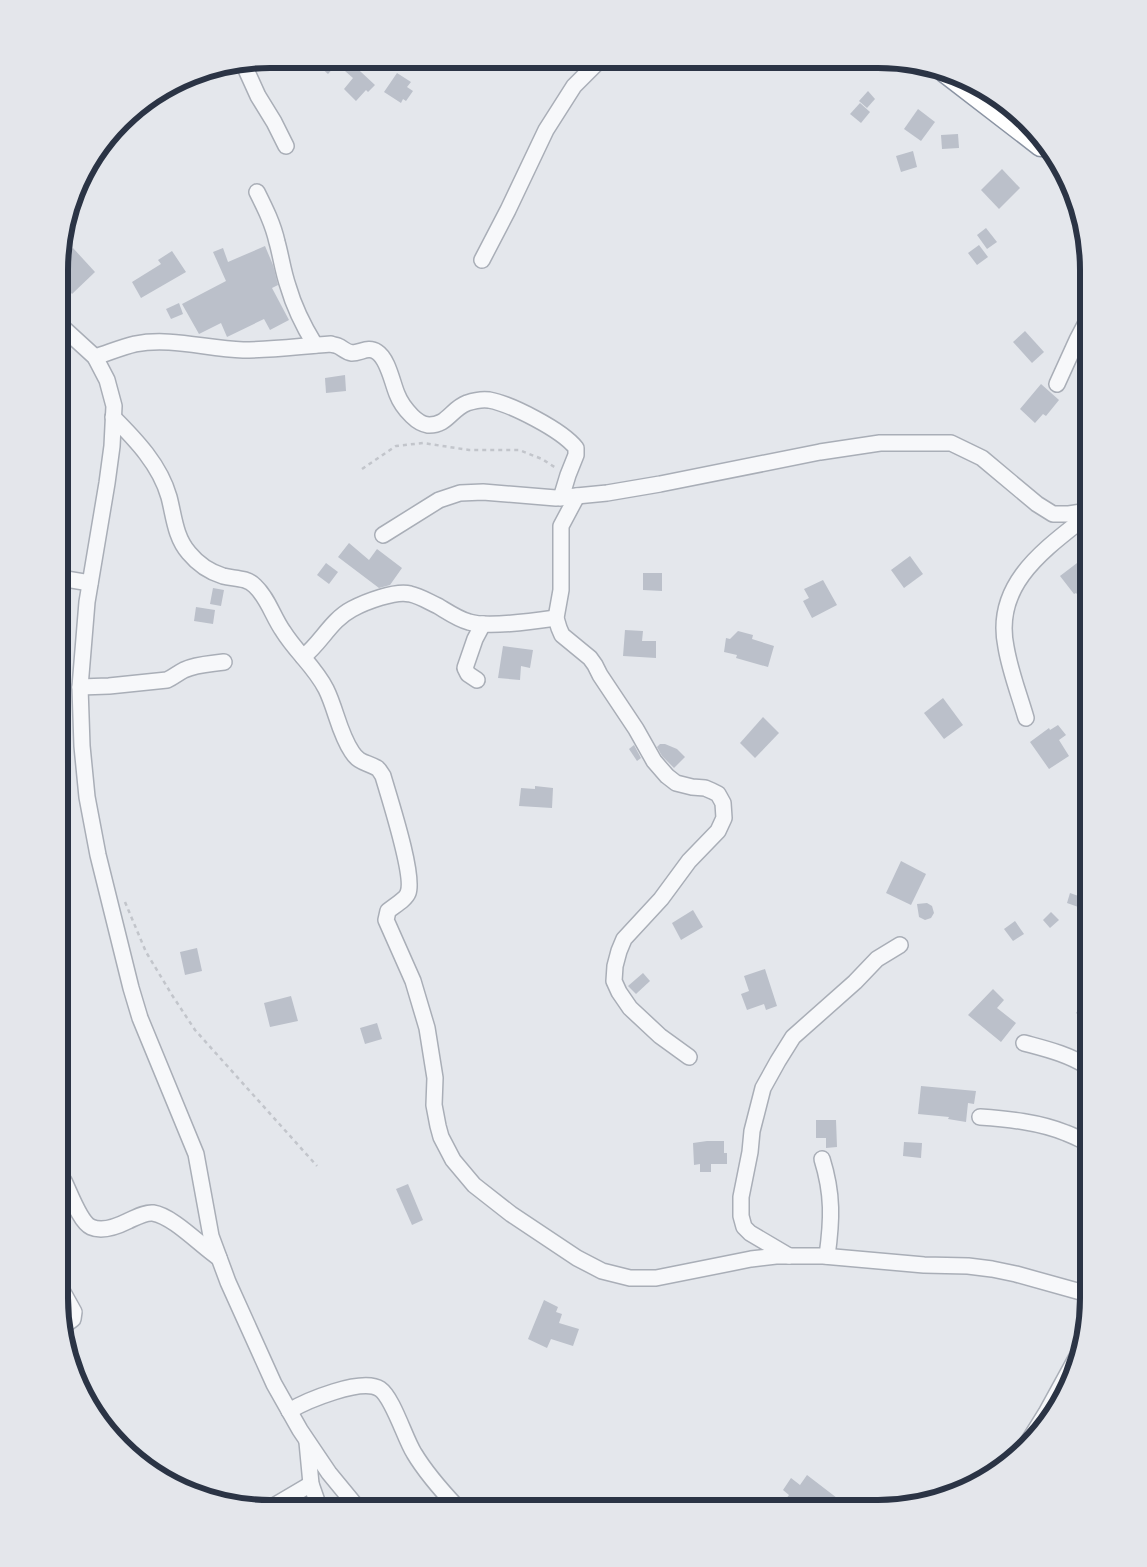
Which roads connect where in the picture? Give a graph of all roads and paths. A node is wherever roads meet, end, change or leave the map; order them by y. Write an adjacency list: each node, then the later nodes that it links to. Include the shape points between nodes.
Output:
1 (592, 68): 7 (street, via 574,86 546,130)
2 (246, 69): 5 (street)
3 (967, 88): 4 (highway)
4 (1028, 135)
5 (286, 146)
6 (257, 192): 10 (street, via 272,224 292,299)
7 (482, 260)
8 (68, 332): 11 (street)
9 (1080, 334): 12 (street)
10 (316, 345): 11 (street, via 246,350 158,342 136,344); 15 (street, via 331,344 352,353 372,350 380,354 405,408 417,421 427,425 442,423 459,407 477,401 488,400 521,411 576,448)
11 (95, 357): 13 (street, via 107,380 114,406)
12 (1057, 384)
13 (113, 417): 21 (street, via 107,483); 24 (street, via 141,446 162,478 180,540 188,552 210,571 243,579 256,586 282,631)
14 (362, 469): 15 (path, via 396,446 423,443 469,450 519,450)
15 (568, 475): 16 (street)
16 (569, 497): 17 (street, via 653,486 880,443 951,443 982,458 1053,514); 19 (street, via 460,493 439,500); 22 (street, via 560,526 560,590)
17 (1080, 513)
18 (1080, 520): 28 (street, via 1039,556 1020,577 1008,599 1005,646)
19 (383, 535)
20 (68, 579): 21 (street)
21 (90, 583): 27 (street)
22 (556, 618): 23 (street); 32 (street, via 562,635 595,665 660,768 676,783 705,788 718,794 723,803 724,818 718,831 632,928 624,939 615,966 614,981 630,1008)
23 (483, 624): 24 (street, via 469,622 422,598 402,593 350,610); 26 (street, via 464,668)
24 (303, 657): 39 (street, via 322,680 351,751 363,763 378,768 383,776 407,862 409,892 388,911 386,920 412,981 427,1028 435,1078 434,1105 442,1137 453,1160 474,1185 511,1214 602,1271 630,1278 656,1278 751,1259)
25 (224, 662): 27 (street, via 188,668 167,680)
26 (477, 680)
27 (80, 687): 41 (street, via 87,797 98,855 140,1018 196,1154 211,1236)
28 (1026, 718)
29 (124, 899): 37 (path, via 146,952 196,1030)
30 (900, 945): 39 (street, via 877,959 794,1037 763,1088 744,1177 741,1216 750,1234)
31 (1024, 1043): 33 (street)
32 (689, 1057)
33 (1080, 1061)
34 (980, 1117): 35 (street, via 1045,1127)
35 (1080, 1140)
36 (822, 1158): 40 (street, via 831,1205)
37 (317, 1166)
38 (68, 1189): 41 (street, via 85,1223 92,1228 118,1226 151,1213 175,1224)
39 (790, 1256): 40 (street)
40 (827, 1256): 42 (street, via 992,1269)
41 (219, 1258): 45 (street, via 264,1363)
42 (1080, 1292)
43 (68, 1301): 44 (street, via 74,1312 74,1319)
44 (69, 1322)
45 (289, 1411): 46 (street); 51 (street, via 346,1389 360,1386 380,1389 391,1404 413,1452)
46 (307, 1442): 47 (street); 50 (street)
47 (311, 1484): 48 (street); 49 (street)
48 (283, 1500)
49 (317, 1500)
50 (350, 1500)
51 (450, 1500)

